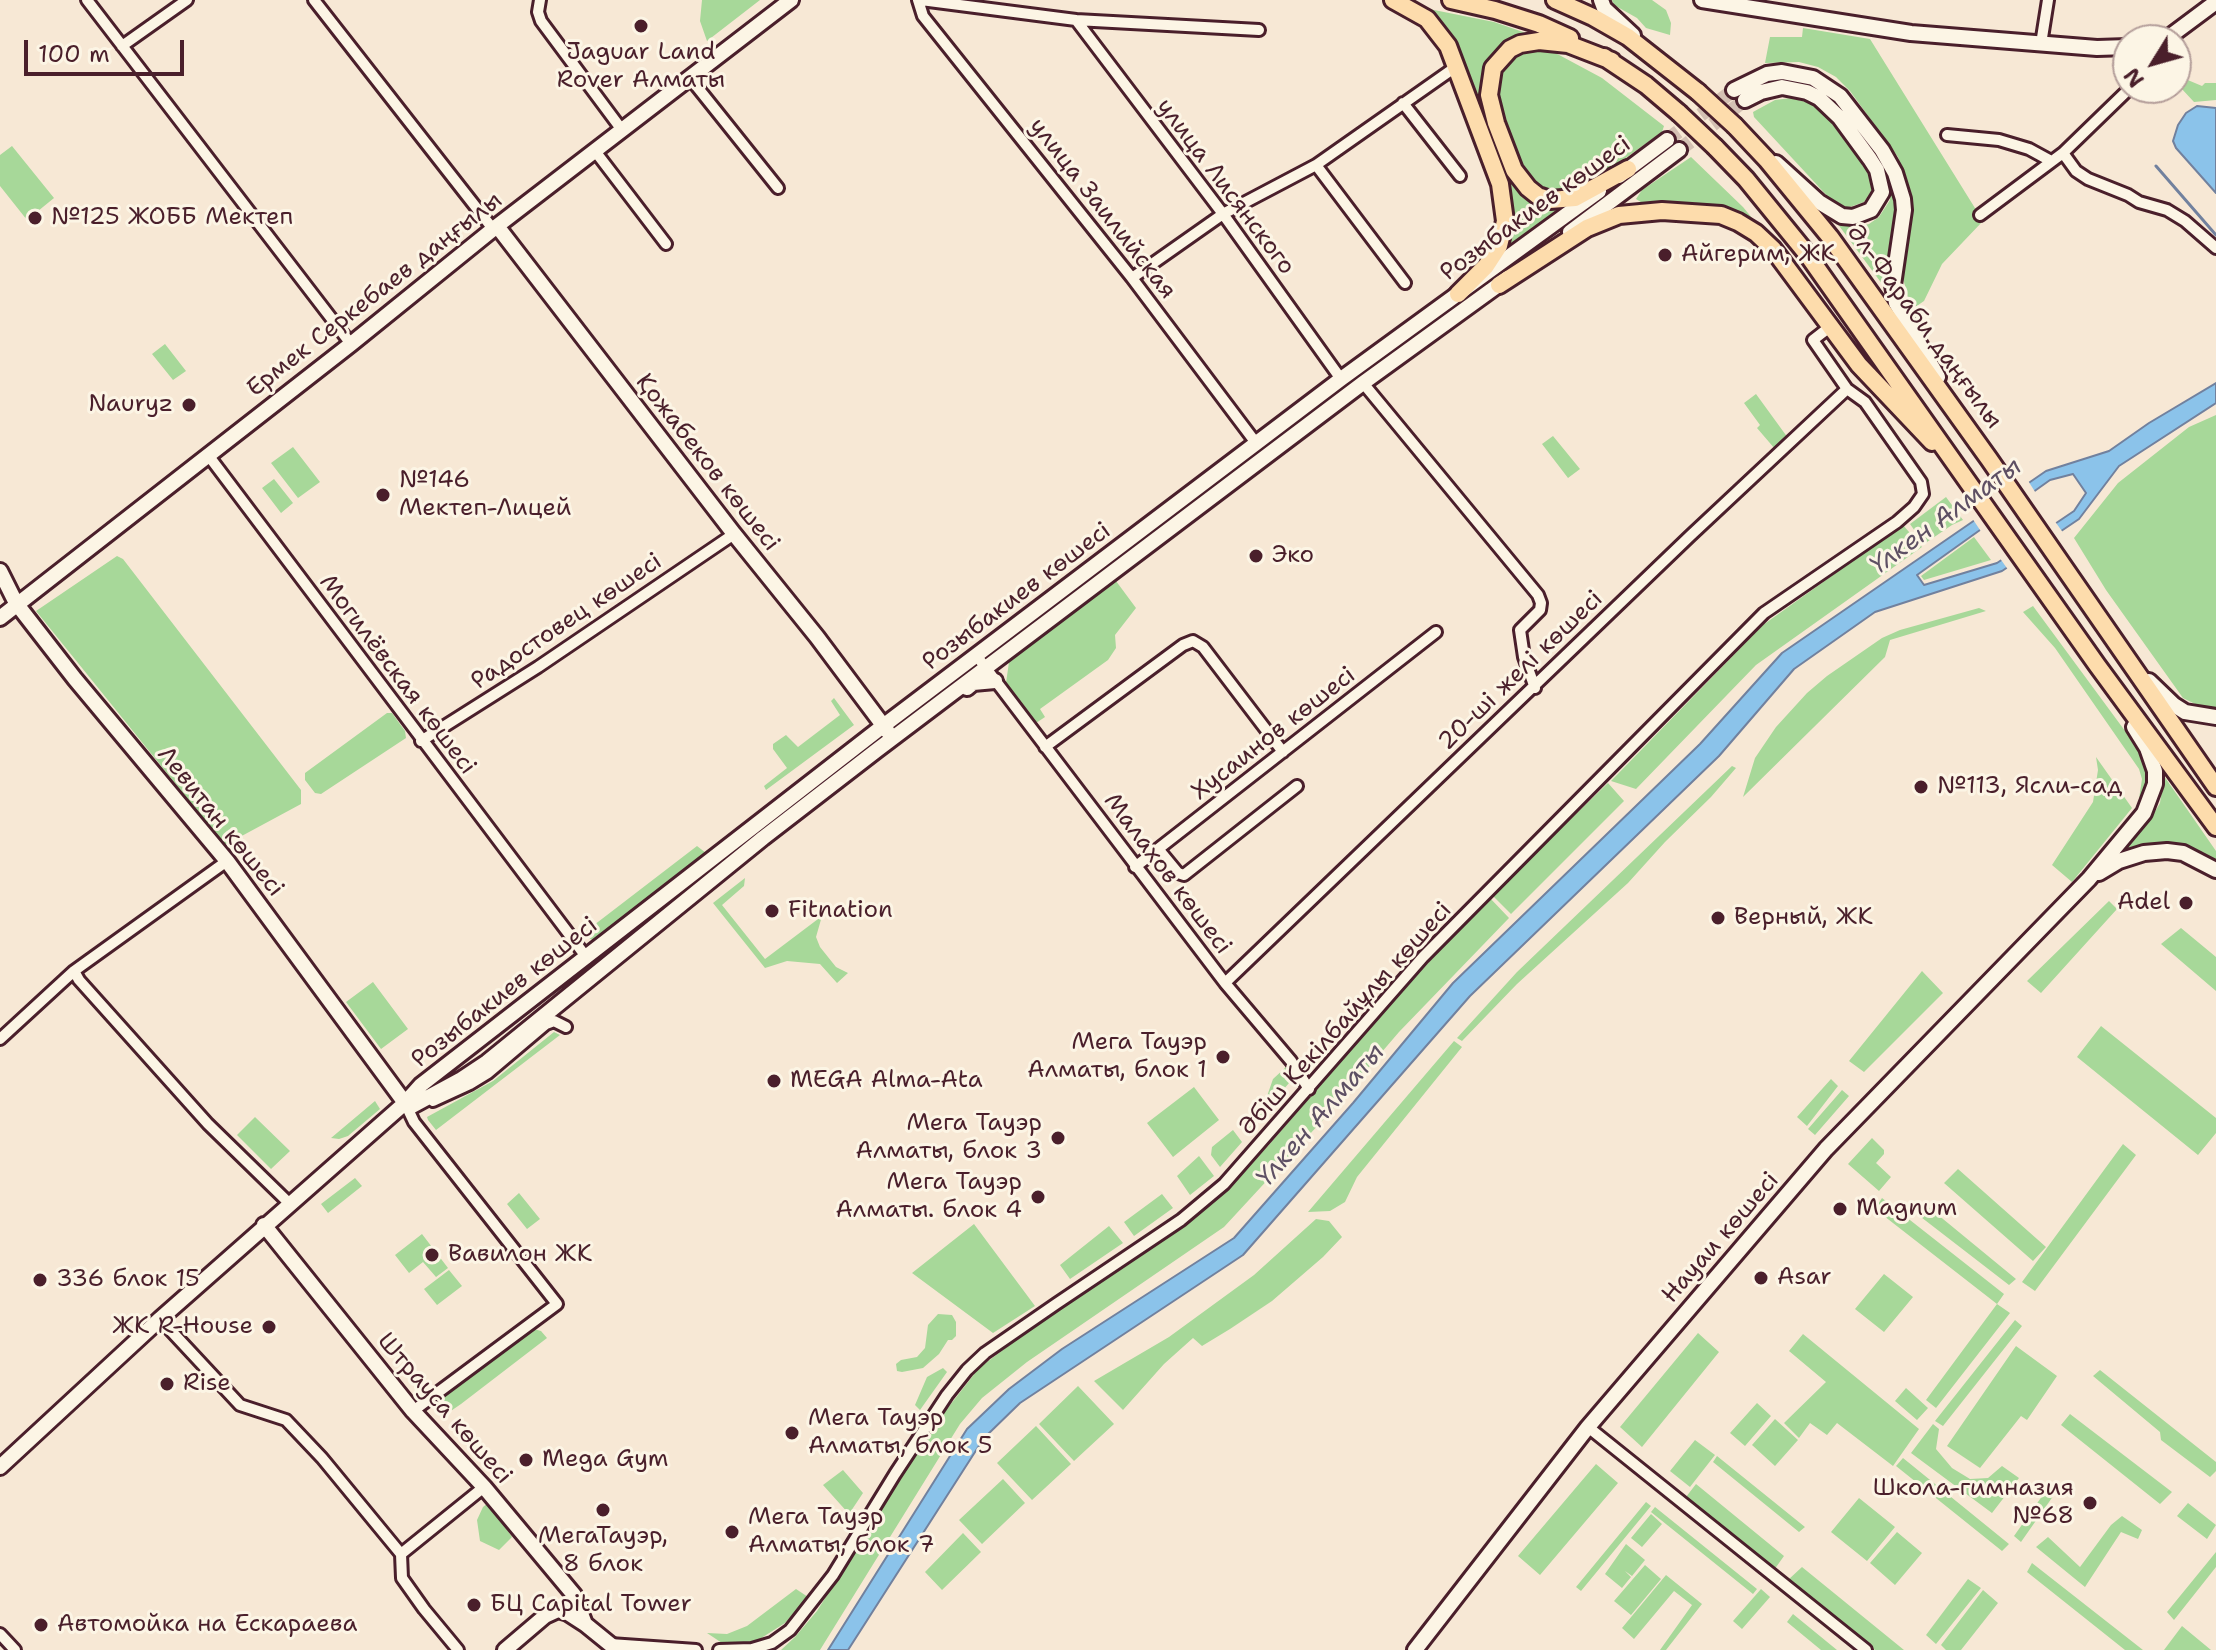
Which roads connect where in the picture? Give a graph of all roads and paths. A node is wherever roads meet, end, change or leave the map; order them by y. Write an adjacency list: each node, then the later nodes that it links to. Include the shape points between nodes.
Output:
1 (87, 0): 20 (street)
2 (187, 0): 20 (street)
3 (314, 0): 44 (street)
4 (540, 0): 31 (street, via 541,21)
5 (920, 0): 16 (street); 47 (street, улица Заилийская, via 923,16)
6 (1393, 0): 24 (main road, via 1436,28)
7 (1451, 0): 22 (main road, via 1539,24)
8 (1555, 0): 15 (main road, Әл-Фараби даңғылы)
9 (1567, 0): 15 (street)
10 (1601, 0): 23 (street)
11 (1702, 0): 19 (street, via 1911,33)
12 (2048, 0): 19 (street)
13 (2216, 2): 17 (street)
14 (784, 3): 25 (street, Ермек Серкебаев даңғылы)
15 (1593, 17): 23 (main road, Әл-Фараби даңғылы)
16 (1076, 20): 18 (street); 42 (street, улица Лисянского)
17 (2186, 24)
18 (1259, 30)
19 (2041, 44): 21 (street)
20 (122, 46): 52 (street)
21 (2112, 48)
22 (1612, 61): 39 (main road, via 1568,44 1520,44 1493,68 1489,95 1514,170 1538,196 1575,198); 59 (main road, bridge, via 1679,113 1746,179 1807,254)
23 (1663, 62): 30 (main road, Әл-Фараби даңғылы, bridge)
24 (1457, 66): 28 (street); 50 (main road, via 1500,184 1505,221 1493,256)
25 (690, 78): 31 (street, Ермек Серкебаев даңғылы); 41 (street)
26 (1734, 90): 58 (street, via 1767,74 1813,78 1840,96 1882,150 1903,199 1893,285 1896,303)
27 (1745, 100): 30 (street, via 1782,87 1819,98 1877,170 1882,192 1877,203 1853,217 1832,211)
28 (1403, 103): 38 (street); 40 (street)
29 (2114, 104): 36 (street)
30 (1735, 126): 58 (main road, Әл-Фараби даңғылы, via 1830,237)
31 (622, 130): 35 (street, Ермек Серкебаев даңғылы)
32 (1947, 135): 37 (street, via 1999,140)
33 (1667, 140): 39 (street, Розыбакиев көшесі)
34 (1679, 150): 49 (street, Розыбакиев көшесі)
35 (595, 151): 44 (street, Ермек Серкебаев даңғылы); 45 (street)
36 (2063, 153): 37 (street); 46 (street, via 2088,179 2167,210)
37 (2051, 161): 43 (street)
38 (1316, 165): 42 (street); 48 (street)
39 (1628, 169): 50 (street, Розыбакиев көшесі)
40 (1460, 176)
41 (778, 188)
42 (1223, 214): 47 (street); 53 (street, улица Лисянского)
43 (1980, 215)
44 (495, 228): 52 (street, Ермек Серкебаев даңғылы); 60 (street, Қожабеков көшесі)
45 (666, 244)
46 (2216, 248)
47 (1132, 278): 56 (street, улица Заилийская)
48 (1405, 283)
49 (1499, 285): 51 (main road, via 1604,220 1637,212 1705,213 1756,233); 54 (street, Розыбакиев көшесі)
50 (1458, 294): 53 (street, Розыбакиев көшесі)
51 (1831, 326): 55 (street, via 1813,340); 59 (main road, via 1859,365)
52 (351, 344): 57 (street, Ермек Серкебаев даңғылы)
53 (1341, 379): 56 (street, Розыбакиев көшесі)
54 (1363, 383): 66 (street, Розыбакиев көшесі); 69 (street, via 1538,595 1540,610 1520,630)
55 (1847, 389): 69 (street, 20-ші желі көшесі); 90 (street, Әбіш Кекілбайұлы көшесі, via 1865,402 1921,482 1923,494 1914,507 1764,613 1423,957)
56 (1256, 443): 66 (street, Розыбакиев көшесі)
57 (208, 455): 62 (street, Ермек Серкебаев даңғылы); 74 (street, Могилёвская көшесі)
58 (1989, 459): 65 (main road, Әл-Фараби даңғылы)
59 (1965, 475): 67 (main road)
60 (734, 534): 71 (street, Қожабеков көшесі); 74 (street, Радостовец көшесі)
61 (0, 571): 62 (street, Левитан көшесі)
62 (16, 603): 63 (street, Ермек Серкебаев даңғылы); 81 (street, Левитан көшесі)
63 (0, 618)
64 (1436, 632): 76 (street, Хусаинов көшесі)
65 (2121, 649): 70 (street, via 2174,705); 78 (main road, Әл-Фараби даңғылы)
66 (981, 661): 68 (street, Малахов көшесі); 71 (street, Розыбакиев көшесі); 72 (street, Розыбакиев көшесі)
67 (2097, 665): 79 (main road); 84 (street, Науаи көшесі, via 2147,748 2155,784 2144,813)
68 (995, 681): 72 (street, via 973,683); 75 (street, Малахов көшесі)
69 (1535, 688): 87 (street, 20-ші желі көшесі)
70 (2216, 717)
71 (883, 726): 73 (street, Қожабеков көшесі); 85 (street, Розыбакиев көшесі)
72 (910, 726): 73 (street, Розыбакиев көшесі)
73 (892, 738): 91 (street, Розыбакиев көшесі, via 487,1062 435,1095)
74 (421, 741): 85 (street, Могилёвская көшесі)
75 (1045, 747): 76 (street, via 1193,641); 82 (street, Малахов көшесі)
76 (1283, 752): 80 (street, Хусаинов көшесі)
77 (1297, 786): 80 (street, via 1184,875)
78 (2216, 787)
79 (2216, 827)
80 (1159, 850): 82 (street, Хусаинов көшесі)
81 (227, 861): 86 (street); 91 (street, Левитан көшесі)
82 (1135, 867): 87 (street, Малахов көшесі)
83 (2216, 870): 84 (street, Науаи көшесі, via 2167,851 2119,861)
84 (2089, 879): 96 (street, Науаи көшесі, via 1826,1149)
85 (587, 958): 91 (street, Розыбакиев көшесі, via 421,1085)
86 (74, 971): 89 (street); 92 (street, via 208,1124)
87 (1225, 983): 90 (street, Малахов көшесі)
88 (566, 1027): 91 (street, via 554,1021 546,1024 470,1084 447,1096)
89 (0, 1039)
90 (1309, 1089): 108 (street, Әбіш Кекілбайұлы көшесі, via 1224,1184 1187,1215 967,1370 833,1575 790,1630 752,1649)
91 (408, 1104): 92 (street, Розыбакиев көшесі); 95 (street, via 414,1122 557,1304)
92 (289, 1203): 93 (street, Розыбакиев көшесі)
93 (264, 1225): 94 (street, Розыбакиев көшесі); 95 (street, Штрауса көшесі)
94 (160, 1319): 97 (street, Розыбакиев көшесі); 99 (street, via 240,1405 286,1420)
95 (413, 1411): 98 (street, Штрауса көшесі)
96 (1588, 1427): 109 (street, Науаи көшесі); 110 (street)
97 (0, 1467)
98 (484, 1487): 99 (street); 100 (street, Штрауса көшесі, via 574,1595)
99 (401, 1554): 105 (street, via 402,1578)
100 (585, 1624): 102 (street); 106 (street, via 558,1610)
101 (0, 1634): 104 (street)
102 (612, 1647): 103 (street)
103 (655, 1648): 107 (street)
104 (15, 1650)
105 (458, 1650)
106 (505, 1650)
107 (696, 1650)
108 (719, 1650)
109 (1415, 1650)
110 (1866, 1650)

